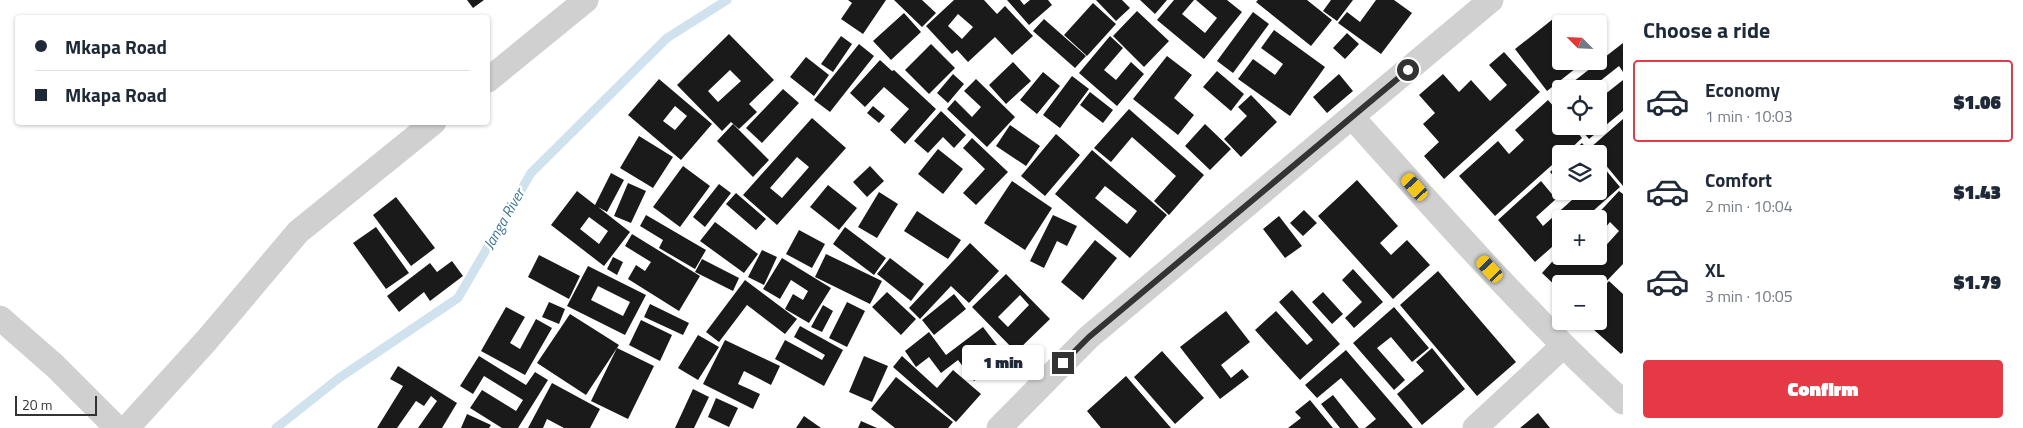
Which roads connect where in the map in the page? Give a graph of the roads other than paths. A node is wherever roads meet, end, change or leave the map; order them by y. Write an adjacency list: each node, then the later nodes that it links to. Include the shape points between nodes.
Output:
1 (586, 0): 3 (street)
2 (1491, 0): 4 (street)
3 (490, 78)
4 (1352, 117): 7 (street); 11 (street, via 1089,337)
5 (430, 125): 10 (street, via 298,232)
6 (0, 318): 9 (street)
7 (1563, 346): 8 (street); 12 (street)
8 (1623, 402)
9 (117, 428)
10 (127, 428)
11 (999, 428)
12 (1474, 428)

